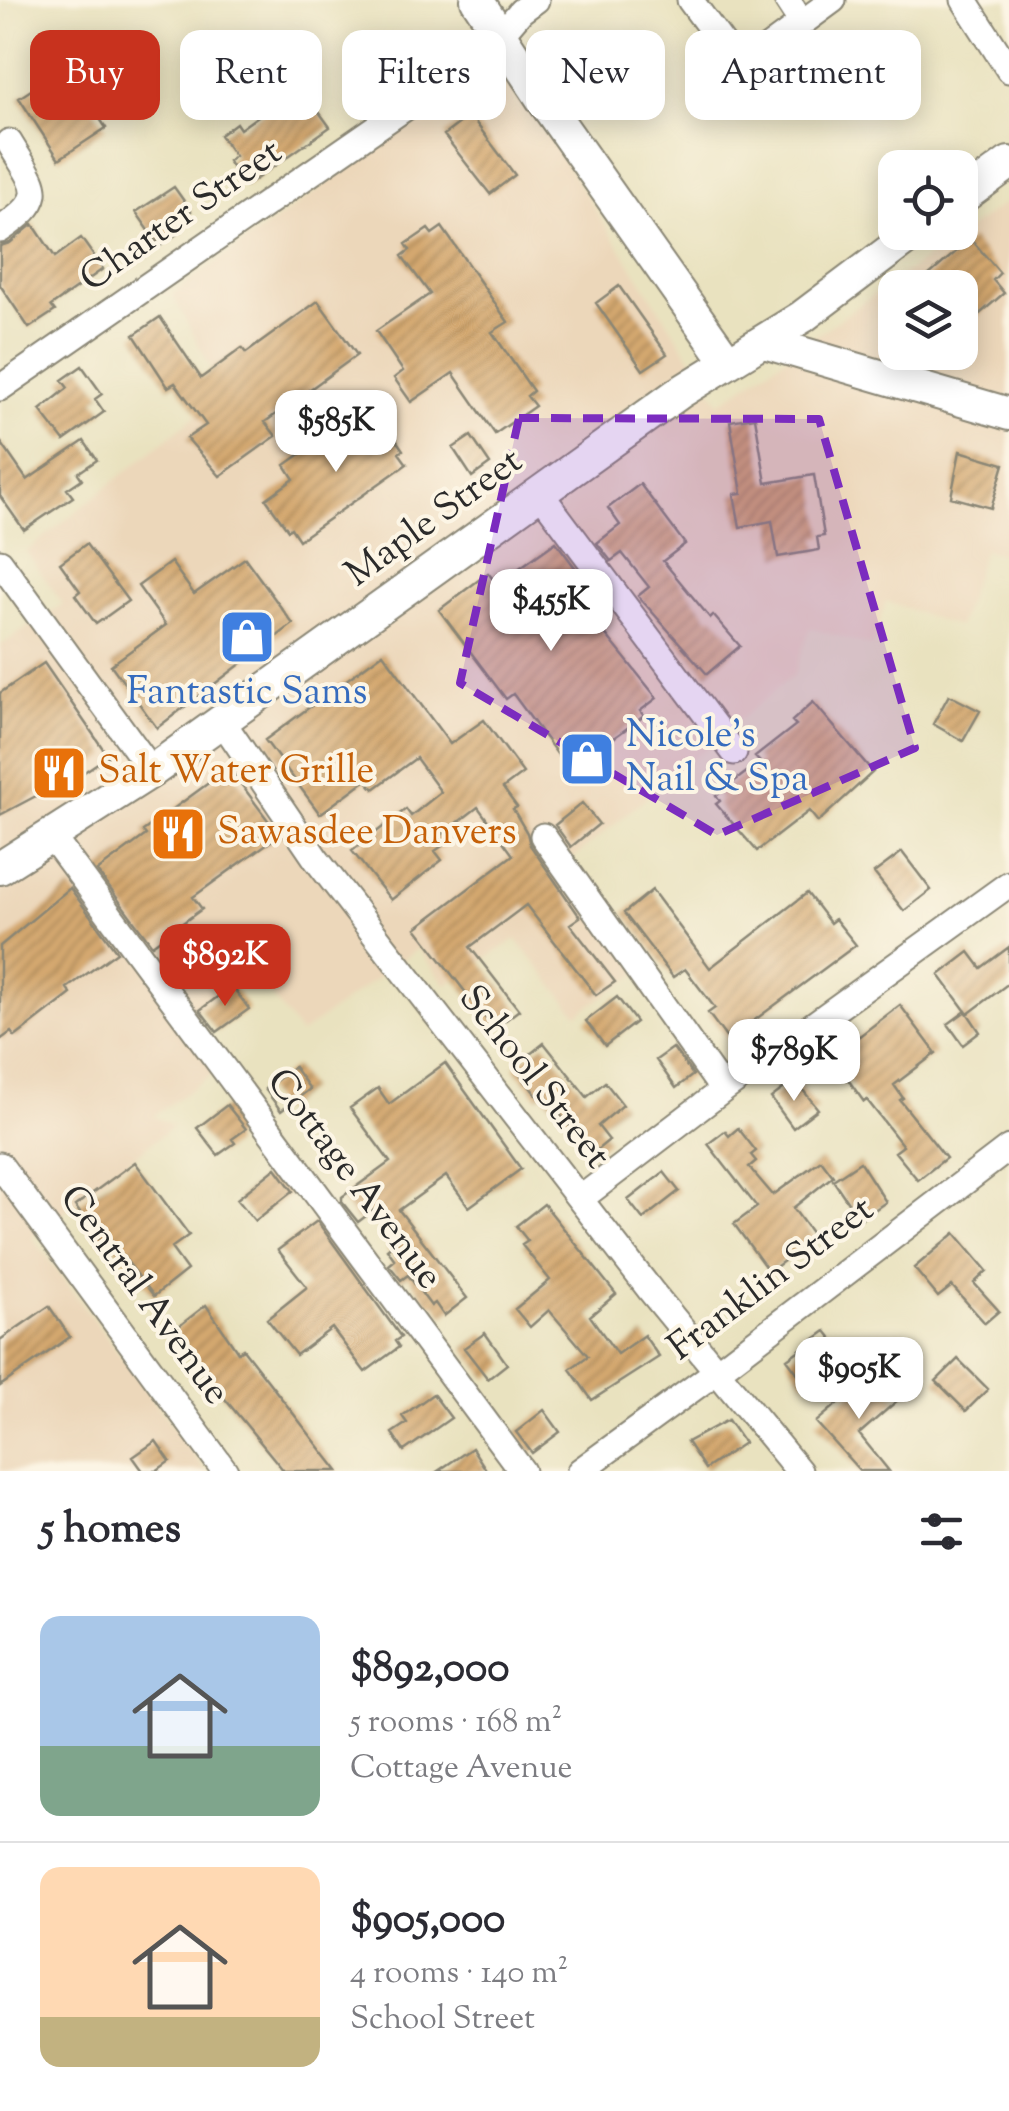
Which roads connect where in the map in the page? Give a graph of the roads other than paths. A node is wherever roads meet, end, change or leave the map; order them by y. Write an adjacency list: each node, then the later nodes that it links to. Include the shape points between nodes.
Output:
1 (477, 0): 8 (main road)
2 (536, 0): 9 (street, Charter Street)
3 (690, 0): 7 (street, via 727,50 753,59)
4 (787, 0): 7 (street)
5 (833, 0): 7 (street)
6 (964, 0): 11 (street)
7 (802, 23)
8 (497, 30)
9 (504, 30)
10 (506, 43): 19 (main road)
11 (1009, 70)
12 (390, 120): 20 (street, Charter Street)
13 (9, 142): 16 (street, via 35,186 34,198 31,210)
14 (1009, 163): 15 (main road)
15 (978, 186)
16 (0, 230)
17 (891, 250): 18 (main road, Maple Street)
18 (764, 342): 19 (main road, Maple Street); 21 (main road)
19 (728, 362): 22 (main road, Maple Street)
20 (0, 388)
21 (1009, 414)
22 (540, 493): 24 (main road, Maple Street); 25 (street)
23 (0, 562): 26 (street)
24 (222, 720): 26 (main road, Maple Street); 34 (street, School Street, via 316,859)
25 (734, 752)
26 (152, 771): 28 (main road, Maple Street)
27 (543, 836): 31 (street)
28 (52, 837): 29 (main road, Maple Street); 37 (street, Cottage Avenue)
29 (0, 868)
30 (1009, 884): 31 (street, via 782,1034)
31 (723, 1090): 34 (street)
32 (1009, 1148): 35 (street, Franklin Street)
33 (0, 1165): 36 (street, Central Avenue)
34 (580, 1199): 35 (street, School Street)
35 (717, 1371): 38 (street, Franklin Street); 39 (street, School Street)
36 (225, 1471)
37 (522, 1471)
38 (580, 1471)
39 (799, 1471)

